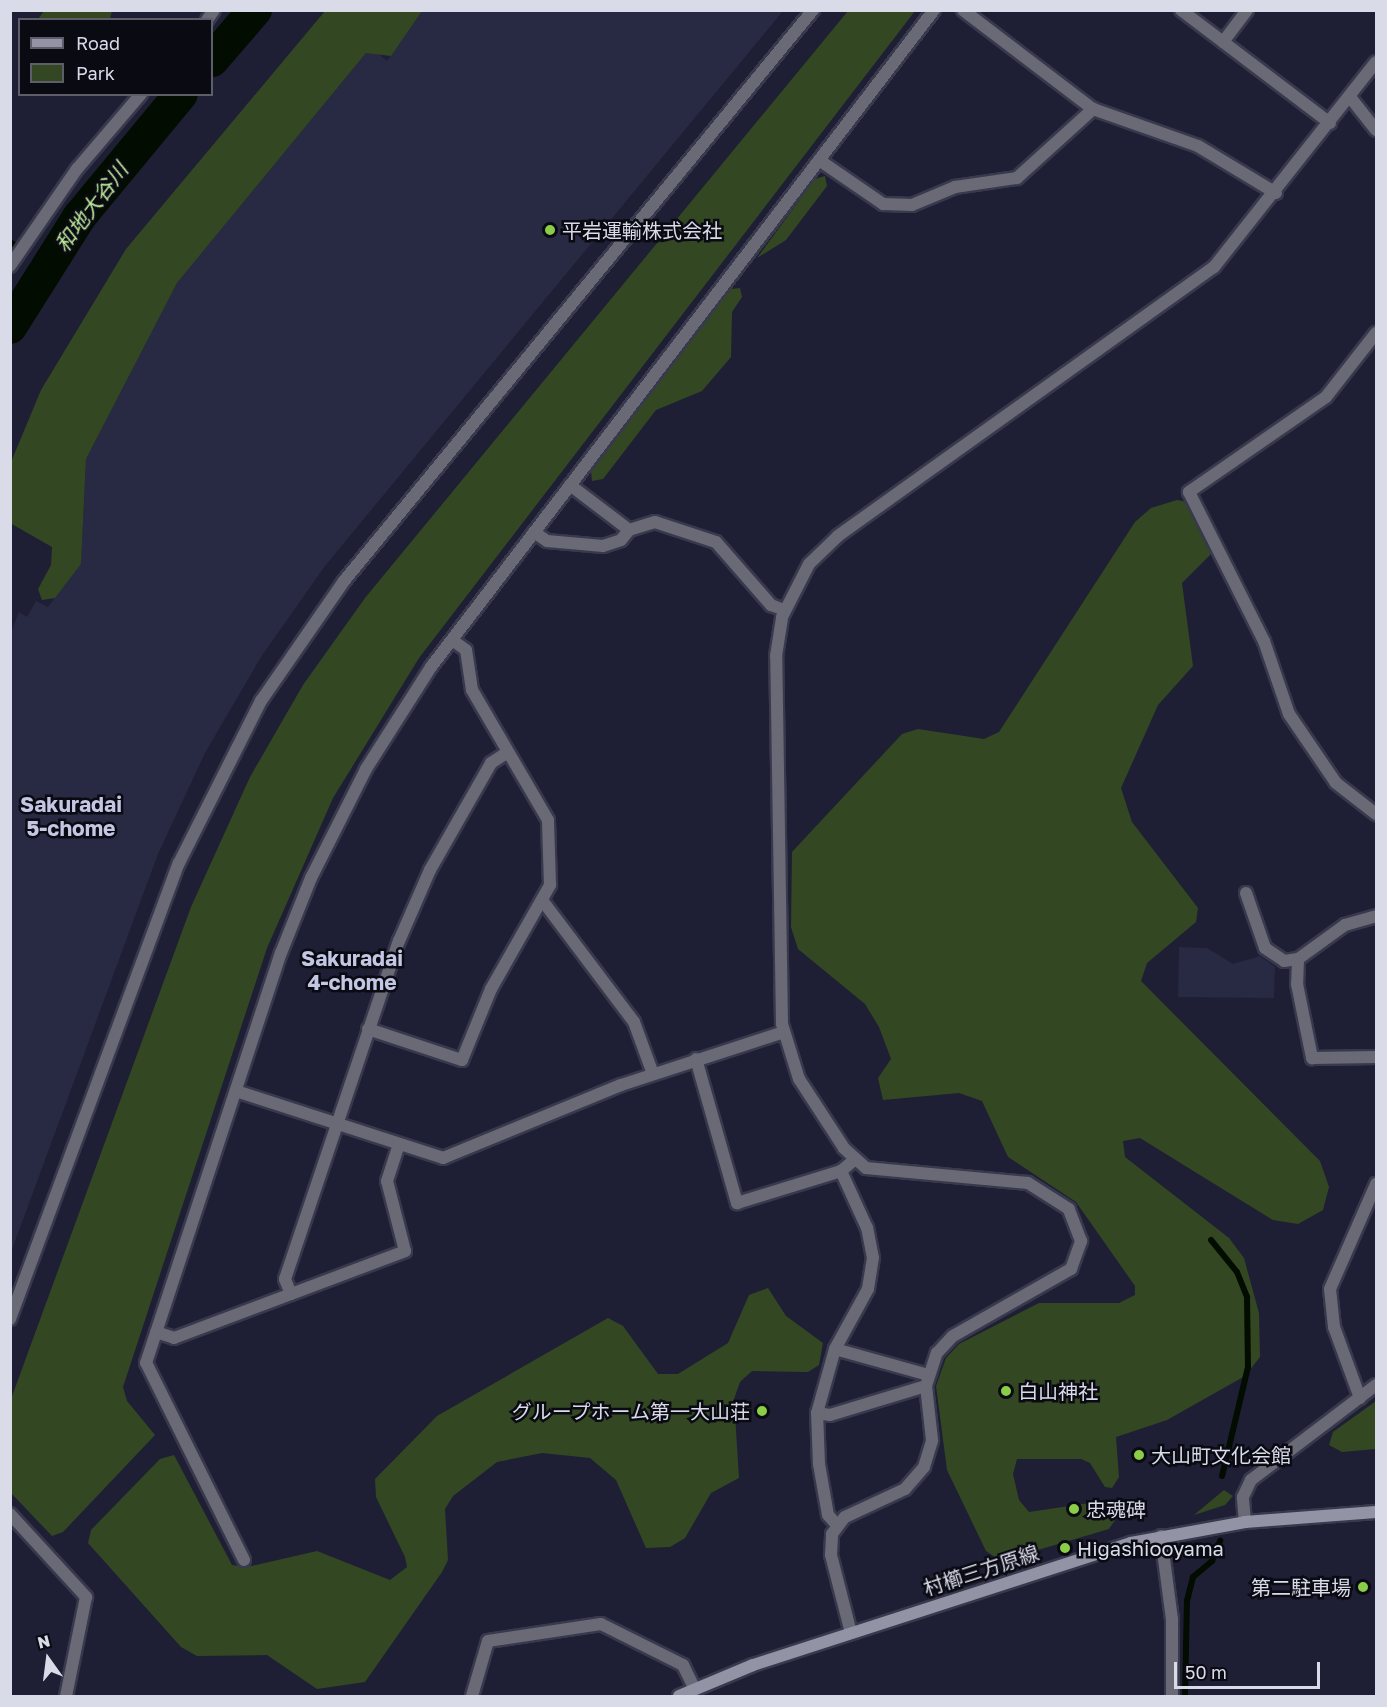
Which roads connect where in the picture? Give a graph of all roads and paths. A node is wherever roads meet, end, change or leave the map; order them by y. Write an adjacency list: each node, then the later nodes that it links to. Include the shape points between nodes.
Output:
1 (813, 10): 40 (street, via 344,581 261,700 179,863)
2 (934, 10): 13 (street)
3 (963, 10): 10 (street)
4 (1181, 10): 6 (street)
5 (1247, 10): 6 (street)
6 (1223, 42): 11 (street)
7 (1377, 62): 9 (street)
8 (139, 96): 15 (street, via 77,169)
9 (1350, 97): 11 (street); 12 (street)
10 (1093, 109): 13 (street, via 1017,178 955,187 912,205 884,204); 14 (street, via 1198,146)
11 (1330, 123): 14 (street)
12 (1377, 130)
13 (819, 160): 17 (street)
14 (1276, 194): 20 (street, via 1214,267 823,549 798,580)
15 (10, 266)
16 (1377, 333): 23 (street, via 1326,397 1189,492 1264,641 1289,714 1336,783)
17 (570, 485): 18 (street); 19 (street)
18 (629, 530): 19 (street, via 621,540 603,546 547,541); 20 (street, via 656,522 716,542 771,605)
19 (534, 532): 21 (street)
20 (784, 610): 29 (street, via 776,656)
21 (452, 640): 22 (street, via 466,650 472,690); 33 (street, via 386,735 328,841 281,953)
22 (508, 752): 25 (street, via 548,820 550,885); 28 (street, via 491,763 430,870)
23 (1377, 814)
24 (1246, 893): 27 (street, via 1269,955 1284,961)
25 (542, 900): 28 (street, via 491,989 462,1060); 32 (street, via 634,1022)
26 (1377, 916): 27 (street, via 1336,929)
27 (1298, 959): 30 (street, via 1297,984 1312,1058)
28 (368, 1029): 34 (street)
29 (784, 1032): 31 (street); 36 (street, via 799,1079)
30 (1377, 1057)
31 (696, 1059): 32 (street); 37 (street, via 737,1203)
32 (653, 1074): 35 (street, via 442,1158)
33 (236, 1090): 34 (street); 41 (street)
34 (336, 1123): 35 (street); 39 (street, via 285,1279)
35 (399, 1144): 39 (street, via 387,1181 405,1251)
36 (854, 1160): 37 (street); 43 (street, via 880,1173 1028,1183 1069,1209 1078,1226 1081,1252 1071,1269 947,1340)
37 (841, 1171): 42 (street, via 867,1228 873,1258 868,1289)
38 (1377, 1184): 45 (street, via 1330,1289 1334,1327)
39 (291, 1294): 41 (street, via 174,1338)
40 (10, 1319)
41 (156, 1332): 52 (street, via 146,1363)
42 (835, 1349): 43 (street); 46 (street)
43 (927, 1381): 46 (street, via 830,1415); 50 (street, via 932,1440 924,1467 905,1489)
44 (1377, 1385): 45 (street)
45 (1360, 1398): 49 (street, via 1251,1480 1244,1497)
46 (817, 1413): 50 (street, via 819,1464 828,1515)
47 (1377, 1512): 49 (main road, 村櫛三方原線)
48 (10, 1514): 55 (street, via 86,1597)
49 (1245, 1522): 51 (main road, 村櫛三方原線)
50 (837, 1525): 53 (street, via 830,1545)
51 (1161, 1536): 53 (main road, 村櫛三方原線); 58 (street, via 1172,1619)
52 (244, 1560)
53 (851, 1633): 54 (main road, 村櫛三方原線)
54 (694, 1689): 56 (street, via 683,1665 601,1624 488,1641); 57 (main road, 村櫛三方原線)
55 (66, 1696)
56 (472, 1696)
57 (679, 1696)
58 (1172, 1696)

